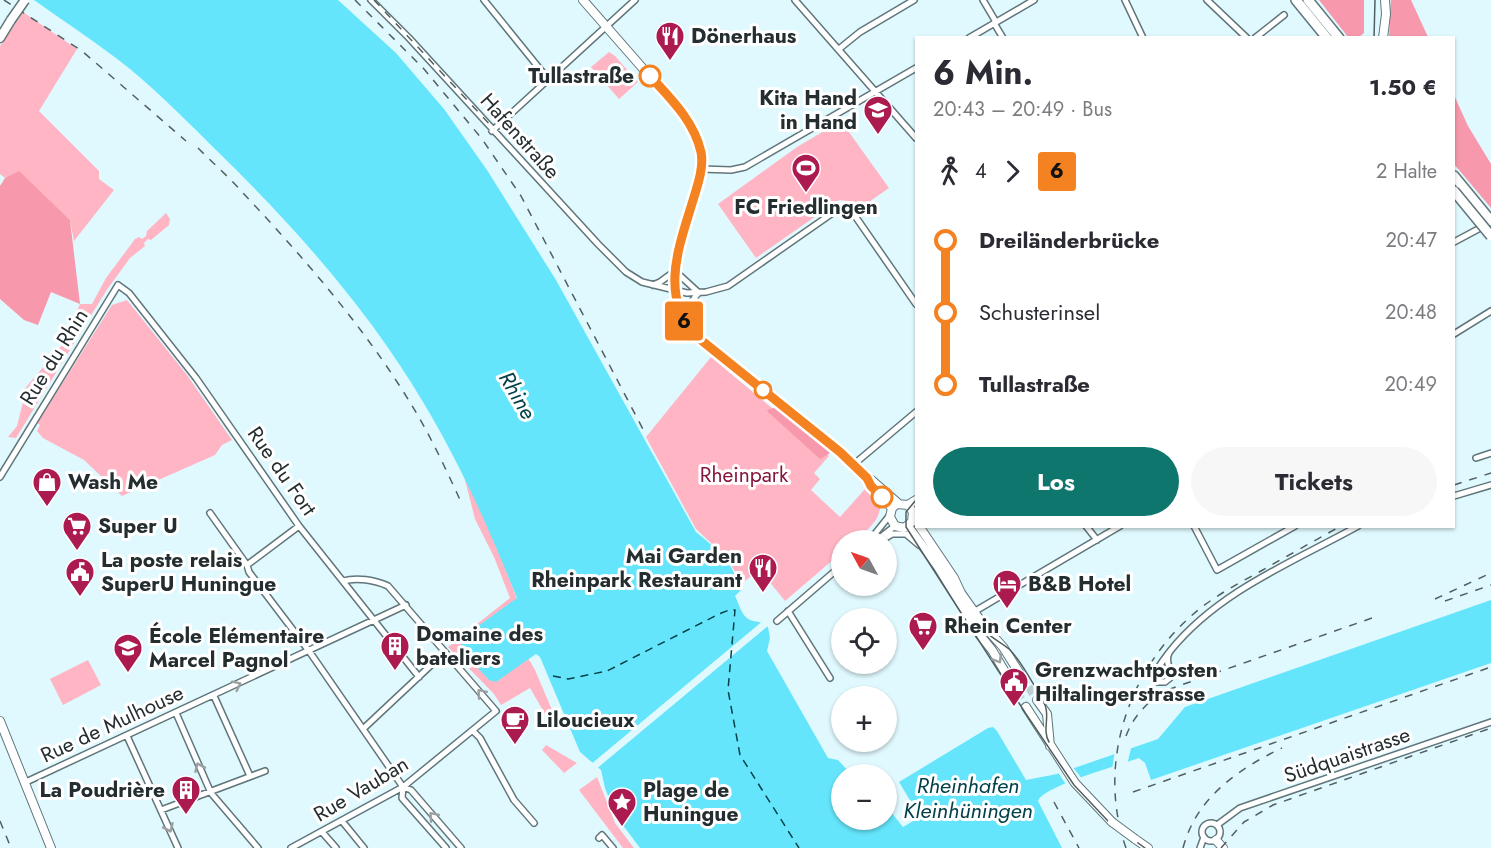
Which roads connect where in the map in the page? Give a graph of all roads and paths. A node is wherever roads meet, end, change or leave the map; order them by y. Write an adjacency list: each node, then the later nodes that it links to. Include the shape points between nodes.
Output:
1 (25, 0): 27 (main road, bridge)
2 (371, 0): 32 (street, Hafenstraße)
3 (484, 0): 30 (street)
4 (583, 0): 18 (main road)
5 (635, 0): 18 (street)
6 (795, 0): 28 (street)
7 (914, 0): 15 (street)
8 (983, 0): 17 (street)
9 (1034, 0): 17 (street)
10 (1125, 0): 21 (street)
11 (1207, 0): 22 (street)
12 (1296, 0): 24 (highway)
13 (1308, 0): 25 (highway)
14 (1385, 0): 26 (main road)
15 (904, 2): 28 (street)
16 (1284, 15): 23 (street)
17 (995, 23): 19 (street); 20 (street)
18 (606, 26): 30 (street); 34 (main road, via 683,113 698,143)
19 (972, 36)
20 (1002, 36)
21 (1142, 36)
22 (1244, 36)
23 (1258, 36)
24 (1325, 36)
25 (1337, 36)
26 (1383, 36)
27 (0, 38)
28 (839, 49): 31 (street)
29 (915, 69): 31 (street)
30 (548, 79): 32 (street)
31 (876, 91): 33 (street); 34 (street, via 745,167)
32 (492, 131): 42 (street, Hafenstraße, via 626,272)
33 (915, 137)
34 (701, 169): 40 (main road)
35 (1455, 177): 37 (highway)
36 (1458, 192): 37 (street); 38 (highway, bridge)
37 (1490, 224): 39 (street)
38 (1491, 236)
39 (1455, 242)
40 (675, 271): 42 (street); 43 (main road); 44 (street)
41 (118, 285): 53 (street, Rue du Rhin); 61 (street, Rue du Fort, via 129,293 196,378)
42 (651, 285): 43 (street, Hafenstraße)
43 (675, 291): 44 (street, Hafenstraße); 47 (main road)
44 (699, 293): 45 (street, Hafenstraße, via 728,286 845,208 853,213); 47 (street, via 690,304)
45 (915, 303)
46 (1491, 311): 48 (street)
47 (686, 324): 52 (main road)
48 (1455, 333)
49 (915, 413): 52 (street)
50 (1491, 453): 51 (street)
51 (1476, 458)
52 (853, 465): 57 (main road, via 875,482)
53 (0, 477)
54 (1491, 485): 55 (street)
55 (1455, 496)
56 (915, 500): 57 (main road)
57 (897, 508): 59 (main road); 62 (main road, via 891,521); 70 (street)
58 (210, 513): 75 (street)
59 (915, 517)
60 (915, 519): 63 (main road)
61 (299, 526): 75 (street); 77 (street, Rue du Fort)
62 (895, 526): 63 (main road); 71 (street)
63 (908, 526): 74 (main road)
64 (922, 528): 80 (main road)
65 (1088, 528): 73 (street)
66 (1117, 528): 73 (street)
67 (1195, 528): 68 (street, via 1217,570)
68 (1290, 528)
69 (1354, 528): 85 (street, via 1225,599 1192,625)
70 (878, 530)
71 (890, 530)
72 (897, 534): 74 (street, via 907,534)
73 (1097, 540): 80 (street)
74 (924, 547): 80 (main road)
75 (247, 565): 83 (street)
76 (831, 574): 79 (street)
77 (344, 581): 78 (street, via 388,586); 81 (street, Rue du Fort)
78 (406, 605): 81 (street, Rue de Mulhouse); 84 (street)
79 (788, 611): 82 (street); 88 (street)
80 (971, 613): 87 (main road, via 1003,647); 89 (main road, one-way to 89, via 979,634)
81 (375, 621): 83 (street, Rue de Mulhouse); 86 (street, Rue du Fort)
82 (777, 621)
83 (309, 651): 90 (street, Rue de Mulhouse, one-way to 83); 96 (street)
84 (445, 652): 86 (street); 97 (street, Rue Vauban, one-way to 84, via 496,711)
85 (1169, 652): 85 (street, via 1166,662 1170,677 1160,682 1154,674)
86 (419, 676): 96 (street)
87 (1022, 677)
88 (830, 678)
89 (1011, 682)
90 (214, 696): 93 (street, Rue de Mulhouse); 101 (street)
91 (1037, 700): 99 (main road, via 1047,714)
92 (1026, 707): 99 (main road)
93 (176, 713): 98 (street, Rue de Mulhouse); 104 (street, one-way to 93)
94 (0, 721): 102 (main road)
95 (1491, 722): 108 (street, Südquaistrasse, via 1240,808)
96 (363, 729): 103 (street)
97 (473, 731): 103 (street, Rue Vauban); 107 (street, via 514,800)
98 (127, 736): 102 (street, Rue de Mulhouse); 105 (street)
99 (1050, 747): 122 (main road, bridge, via 1099,810)
100 (265, 771): 101 (street)
101 (250, 776): 104 (street)
102 (26, 782): 114 (main road)
103 (403, 787): 106 (street, Rue Vauban); 111 (street, one-way to 103, via 411,790); 113 (street, via 402,798)
104 (211, 793): 105 (street); 116 (street)
105 (161, 810): 115 (street, one-way to 115)
106 (342, 821): 109 (street, Rue Vauban); 119 (street)
107 (534, 823)
108 (1217, 825): 112 (street, via 1220,833); 112 (street, Südquaistrasse, via 1210,823 1202,830)
109 (322, 832): 117 (street, Rue Vauban); 118 (street)
110 (599, 838): 121 (street, via 602,835)
111 (453, 839): 113 (street); 120 (street)
112 (1209, 839): 123 (street); 124 (street); 125 (main road)
113 (444, 847)
114 (51, 848)
115 (178, 848)
116 (258, 848)
117 (291, 848)
118 (336, 848)
119 (364, 848)
120 (462, 848)
121 (613, 848)
122 (1148, 848)
123 (1200, 848)
124 (1205, 848)
125 (1223, 848)

